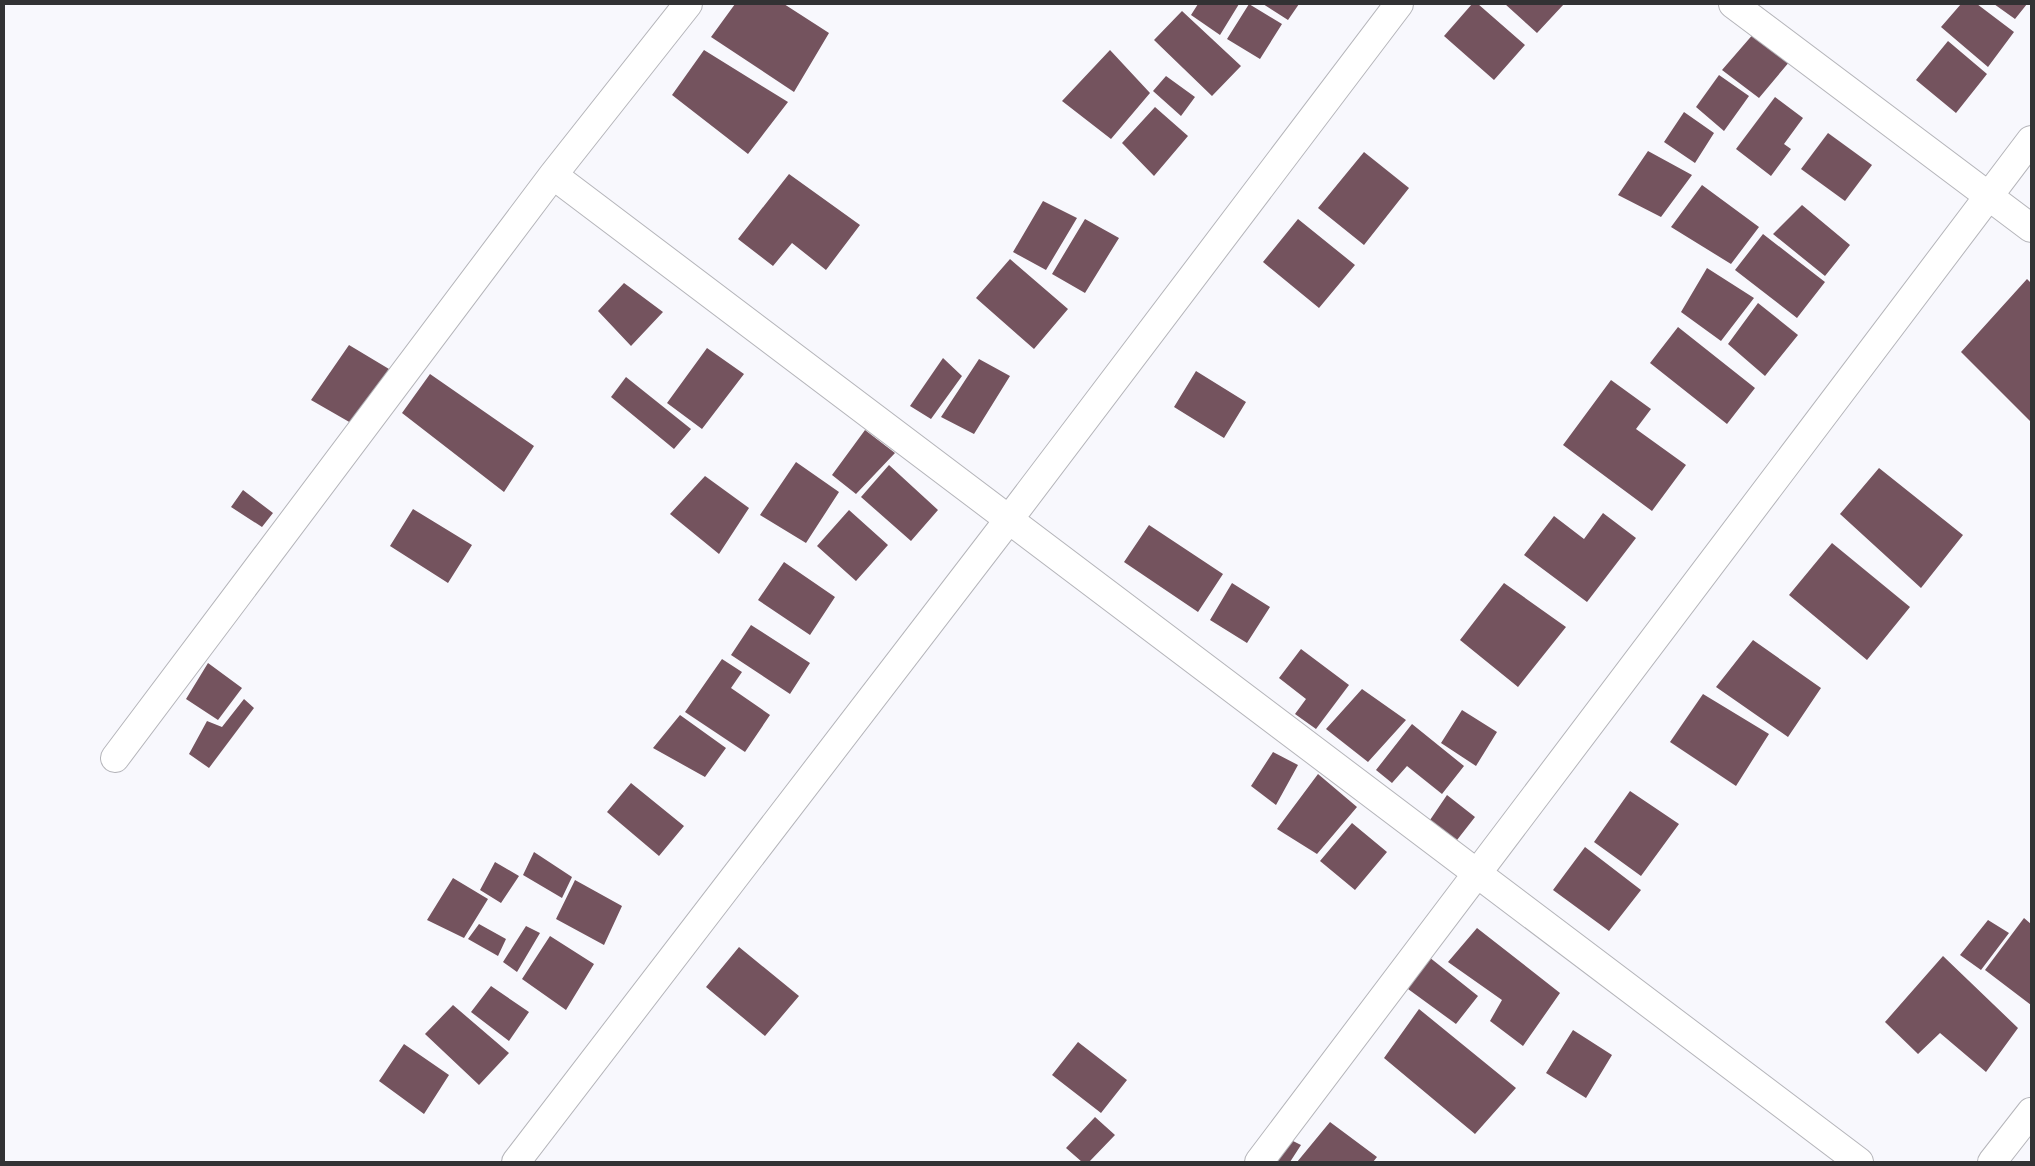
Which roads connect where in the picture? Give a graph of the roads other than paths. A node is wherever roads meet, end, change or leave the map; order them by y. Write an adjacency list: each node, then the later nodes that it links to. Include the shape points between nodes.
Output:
1 (688, 4): 5 (street)
2 (1399, 4): 8 (street)
3 (1733, 4): 6 (street)
4 (2031, 140): 6 (street)
5 (553, 175): 8 (street); 9 (street)
6 (1989, 195): 7 (street); 10 (street)
7 (2031, 228)
8 (1010, 518): 10 (street); 12 (street)
9 (115, 758)
10 (1478, 873): 13 (street); 14 (street)
11 (2031, 1112): 15 (street)
12 (516, 1162)
13 (1259, 1162)
14 (1859, 1162)
15 (1992, 1162)

